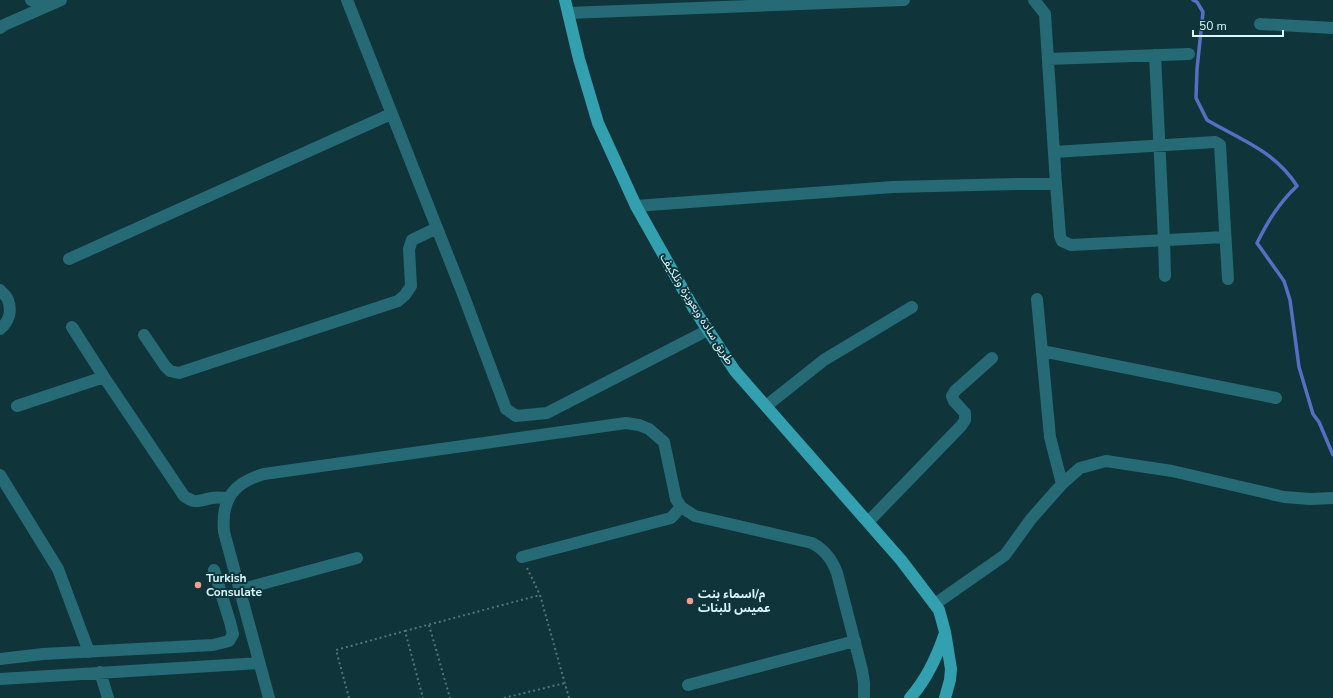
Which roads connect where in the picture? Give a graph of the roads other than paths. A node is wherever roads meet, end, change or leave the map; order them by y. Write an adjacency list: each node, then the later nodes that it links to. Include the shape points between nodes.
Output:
1 (31, 0): 7 (street)
2 (61, 0): 7 (street)
3 (347, 0): 15 (street)
4 (565, 0): 8 (main road, طريق سادة وبعويزة وتلكيف)
5 (904, 0): 8 (street)
6 (1034, 0): 14 (street, via 1045,14)
7 (44, 6): 10 (street)
8 (568, 13): 19 (main road, طريق سادة وبعويزة وتلكيف, via 598,123)
9 (1260, 24): 11 (street)
10 (0, 28)
11 (1333, 28)
12 (1190, 54): 13 (street)
13 (1155, 55): 14 (street); 16 (street)
14 (1048, 59): 17 (street)
15 (391, 114): 20 (street); 23 (street)
16 (1160, 146): 17 (street); 21 (street, via 1214,142 1220,145); 22 (street)
17 (1054, 152): 18 (street)
18 (1056, 184): 19 (street, via 893,186); 22 (street, via 1062,242 1071,244)
19 (636, 206): 31 (main road, طريق سادة وبعويزة وتلكيف)
20 (437, 228): 31 (street, via 506,409 516,416 547,413); 32 (street, via 412,240 409,249 411,286 398,301 179,373 170,371 165,366)
21 (1225, 237): 22 (street); 25 (street)
22 (1164, 240): 24 (street)
23 (69, 259)
24 (1165, 276)
25 (1228, 279)
26 (0, 290): 30 (street, via 8,299 10,313 6,324)
27 (1038, 299): 33 (street)
28 (912, 307): 38 (street, via 824,360)
29 (72, 327): 35 (street)
30 (0, 329)
31 (708, 330): 38 (main road, طريق سادة وبعويزة وتلكيف, via 735,371)
32 (144, 335)
33 (1042, 351): 36 (street); 40 (street, via 1050,437)
34 (992, 358): 44 (street, via 955,390 952,396 965,413 965,420 961,426)
35 (104, 377): 37 (street); 41 (street, via 184,496 198,502 212,498)
36 (1276, 398)
37 (17, 406)
38 (766, 406): 44 (main road, طريق سادة وبعويزة وتلكيف)
39 (0, 475): 52 (street, via 58,569)
40 (1062, 484): 42 (street, via 1080,468 1106,461 1172,471 1284,497); 49 (street, via 1031,519 1005,555)
41 (228, 498): 43 (street, via 241,483 264,474 626,423 649,429 664,442 674,492); 48 (street, via 223,520 224,532)
42 (1332, 498)
43 (681, 507): 45 (street, via 671,518); 51 (street, via 700,518 812,543 820,547 833,563)
44 (868, 522): 49 (main road, طريق سادة وبعويزة وتلكيف)
45 (522, 557)
46 (358, 558): 48 (street)
47 (214, 570): 52 (street, via 233,634 229,641 213,645)
48 (240, 590): 54 (street)
49 (935, 604): 50 (main road, طريق سادة وبعويزة وتلكيف)
50 (945, 632): 61 (main road, via 931,668); 62 (main road, طريق سادة وبعويزة وتلكيف, via 951,669)
51 (855, 641): 57 (street); 60 (street, via 864,683)
52 (89, 652): 53 (street)
53 (0, 659)
54 (259, 663): 55 (street); 59 (street)
55 (100, 672): 56 (street); 58 (street)
56 (0, 679)
57 (688, 686)
58 (108, 698)
59 (269, 698)
60 (864, 698)
61 (910, 698)
62 (945, 698)

